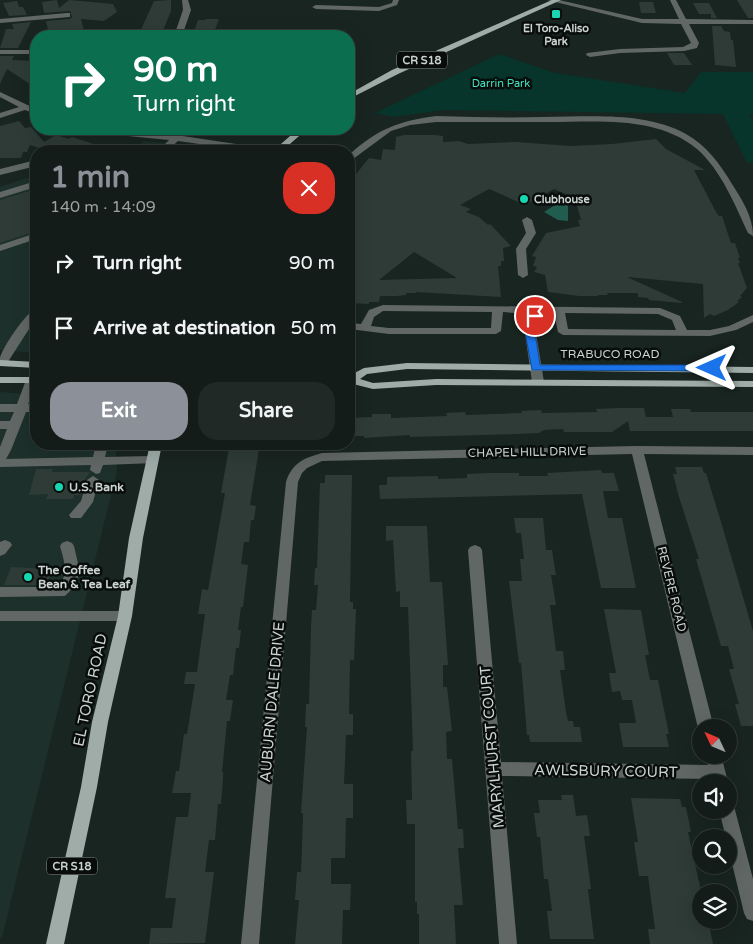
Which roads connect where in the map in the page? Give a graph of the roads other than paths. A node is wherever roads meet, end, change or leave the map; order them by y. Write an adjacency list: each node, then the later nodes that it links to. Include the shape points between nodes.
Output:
1 (185, 0): 10 (street, via 187,10)
2 (555, 0): 8 (street, via 620,17); 15 (main road, CR S18, via 395,72)
3 (673, 0): 8 (street)
4 (395, 2): 5 (street, via 379,9)
5 (316, 7)
6 (67, 15): 7 (street)
7 (0, 21)
8 (684, 22): 9 (street); 13 (street, via 696,43 691,48)
9 (753, 22)
10 (180, 30)
11 (0, 52): 12 (street)
12 (30, 52)
13 (590, 54)
14 (0, 94): 16 (street)
15 (355, 95)
16 (26, 107): 17 (street); 18 (street)
17 (30, 109)
18 (0, 116)
19 (147, 135): 21 (street)
20 (296, 135): 24 (main road)
21 (176, 138): 22 (street); 23 (street)
22 (168, 145)
23 (228, 145)
24 (284, 145)
25 (355, 153): 31 (street, via 380,132 416,121 436,119 612,120 649,124 678,133 707,153)
26 (30, 164): 27 (street)
27 (0, 172)
28 (30, 186): 29 (street)
29 (0, 195)
30 (527, 220): 34 (street, via 531,233 521,249)
31 (753, 232)
32 (30, 238): 33 (street)
33 (0, 248)
34 (523, 275)
35 (498, 309): 36 (street); 41 (street, via 383,308 370,314); 41 (street, via 496,331)
36 (527, 310): 37 (street); 45 (street, via 518,315 521,325 530,332)
37 (559, 310): 42 (street, via 667,312 679,321); 42 (street, via 563,332)
38 (753, 318): 42 (street, via 732,328)
39 (30, 324): 43 (street)
40 (355, 327): 41 (street)
41 (365, 328)
42 (684, 334)
43 (1, 363): 44 (main road)
44 (30, 365)
45 (536, 368): 46 (main road, TRABUCO ROAD); 47 (main road, TRABUCO ROAD, via 407,366 364,372); 51 (street)
46 (753, 370)
47 (355, 377)
48 (0, 380): 49 (main road)
49 (30, 380)
50 (355, 381): 51 (main road, TRABUCO ROAD, via 373,386)
51 (538, 382): 52 (main road, TRABUCO ROAD)
52 (753, 384)
53 (30, 389): 55 (street)
54 (0, 408): 55 (street)
55 (21, 408): 56 (street); 58 (street)
56 (30, 408)
57 (0, 425): 58 (street)
58 (15, 425): 59 (street)
59 (4, 444): 64 (street)
60 (101, 450): 68 (street)
61 (154, 450): 65 (main road, EL TORO ROAD)
62 (637, 450): 63 (street, CHAPEL HILL DRIVE); 67 (street, CHAPEL HILL DRIVE, via 322,457); 75 (street, REVERE ROAD)
63 (753, 451)
64 (0, 458)
65 (151, 460): 68 (street); 74 (main road, EL TORO ROAD)
66 (0, 463): 68 (street)
67 (302, 464): 81 (street, AUBURN DALE DRIVE, via 295,471 292,482)
68 (96, 470): 69 (street, via 87,502)
69 (76, 515)
70 (67, 546): 72 (street, via 74,571 72,580 60,592)
71 (476, 550): 76 (street, MARYLHURST COURT)
72 (0, 592)
73 (0, 616): 74 (street)
74 (125, 616): 80 (main road, EL TORO ROAD / CR S18)
75 (704, 719)
76 (494, 769): 77 (street, AWLSBURY COURT); 82 (street, MARYLHURST COURT)
77 (692, 776)
78 (729, 819): 79 (street)
79 (753, 913)
80 (54, 944)
81 (250, 944)
82 (508, 944)

